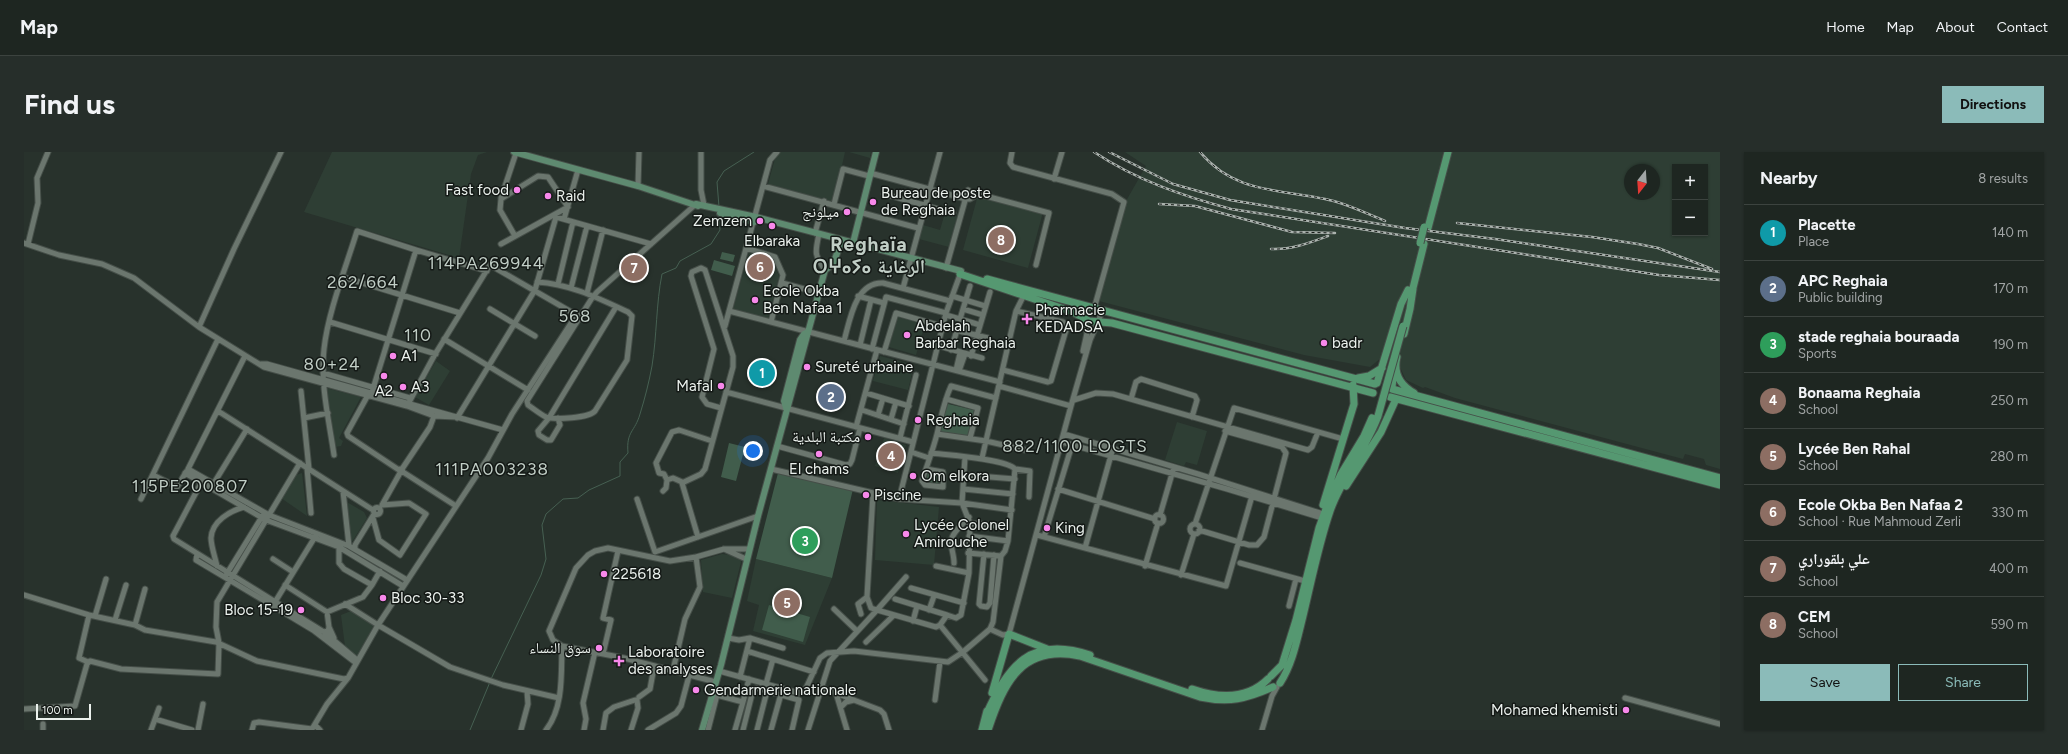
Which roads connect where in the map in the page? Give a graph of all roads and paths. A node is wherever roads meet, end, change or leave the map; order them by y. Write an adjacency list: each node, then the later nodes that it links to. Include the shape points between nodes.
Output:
1 (48, 152): 43 (street, via 37,179 38,203)
2 (281, 152): 96 (street)
3 (515, 152): 13 (main road); 22 (street)
4 (639, 152): 17 (street)
5 (701, 152): 27 (street, via 701,190)
6 (777, 152): 18 (street, via 770,160)
7 (876, 152): 15 (main road)
8 (940, 152): 19 (street)
9 (1012, 152): 16 (street, via 1012,167)
10 (1062, 152): 16 (street)
11 (1444, 152): 38 (highway)
12 (1448, 152): 38 (highway)
13 (527, 154): 14 (main road)
14 (578, 170): 17 (main road); 29 (street)
15 (870, 174): 19 (street); 26 (street, via 843,169); 31 (main road)
16 (1054, 179): 81 (street, via 1112,194 1124,202)
17 (638, 186): 25 (main road)
18 (763, 186): 24 (street); 34 (street)
19 (929, 189): 23 (street); 28 (street)
20 (968, 190): 23 (street)
21 (884, 194): 28 (street)
22 (501, 199): 29 (street, via 542,176 551,180); 41 (street, via 500,210)
23 (966, 199): 49 (street, via 978,194 1049,213); 51 (street)
24 (824, 202): 26 (street); 40 (street)
25 (696, 204): 27 (main road); 30 (main road); 45 (street)
26 (834, 204): 31 (street)
27 (704, 205): 30 (main road)
28 (924, 205): 32 (street); 37 (street)
29 (568, 207): 33 (street); 41 (street)
30 (711, 208): 34 (main road)
31 (860, 212): 37 (street); 42 (main road)
32 (953, 213)
33 (564, 219): 35 (street); 55 (street, via 556,217)
34 (755, 220): 40 (main road); 46 (street)
35 (573, 222): 36 (street); 57 (street)
36 (587, 226): 39 (street); 59 (street)
37 (918, 228): 48 (street)
38 (1426, 228): 61 (highway, bridge)
39 (603, 230): 45 (street); 64 (street)
40 (817, 233): 42 (main road); 50 (street, via 816,256)
41 (515, 236): 44 (street)
42 (847, 241): 48 (main road); 50 (main road, via 838,262)
43 (26, 243): 96 (street, via 64,256 102,264 130,276 147,286)
44 (501, 244)
45 (651, 244): 68 (street)
46 (746, 248): 56 (street, via 775,257 783,275); 80 (street)
47 (416, 250): 52 (street); 54 (street, via 357,231); 67 (street)
48 (912, 259): 51 (main road); 60 (street)
49 (1036, 265)
50 (828, 268): 65 (main road)
51 (946, 268): 53 (main road)
52 (487, 271): 62 (street, via 490,265 496,267); 84 (street)
53 (961, 273): 66 (highway); 70 (street)
54 (343, 277): 67 (street); 92 (street)
55 (537, 282): 57 (street); 62 (street)
56 (782, 283): 65 (street); 93 (street)
57 (558, 284): 59 (street)
58 (970, 286): 72 (street)
59 (571, 288): 64 (street)
60 (903, 288): 69 (street, via 877,282); 70 (street)
61 (1410, 289): 120 (highway, via 1410,309); 122 (highway, via 1401,304); 246 (highway, via 1376,415 1341,474 1330,498)
62 (535, 290): 87 (street); 94 (street)
63 (990, 292): 75 (street)
64 (587, 293): 68 (street)
65 (819, 293): 100 (main road)
66 (1025, 293): 74 (highway); 82 (street); 83 (highway)
67 (402, 295): 84 (street); 107 (street)
68 (594, 295): 76 (street); 87 (street)
69 (858, 296): 71 (street); 108 (street)
70 (951, 298): 72 (street); 85 (street)
71 (871, 300): 73 (street); 109 (street)
72 (966, 300): 75 (street); 79 (street)
73 (884, 303): 85 (street, via 886,297); 111 (street)
74 (1076, 304): 77 (highway); 83 (highway)
75 (985, 306): 86 (street)
76 (616, 307): 163 (street); 164 (street, via 632,316 627,360 593,413)
77 (1086, 307): 81 (highway); 89 (street)
78 (490, 309): 94 (street)
79 (963, 309): 86 (street); 88 (street)
80 (729, 310): 93 (street); 97 (street)
81 (1097, 310): 91 (street); 127 (highway)
82 (1016, 311): 123 (street); 123 (street, via 1063,322 1066,330 1051,381)
83 (1073, 312): 89 (highway)
84 (460, 314): 106 (street)
85 (946, 314): 88 (street); 98 (street)
86 (983, 315): 95 (street)
87 (580, 317): 133 (street, via 573,320); 163 (street, via 527,401 528,405)
88 (960, 319): 90 (street)
89 (1084, 319): 91 (highway); 152 (street, via 1087,336)
90 (967, 321): 95 (street); 101 (street)
91 (1098, 321): 131 (highway); 145 (street, via 1090,340)
92 (330, 322): 107 (street); 125 (street, via 324,347)
93 (771, 322): 100 (street)
94 (514, 324): 103 (street); 121 (street)
95 (980, 325): 102 (street)
96 (199, 327): 105 (street)
97 (725, 327): 136 (street, via 733,356 733,367); 153 (street, via 705,270 701,268 692,272 692,280 714,349 702,397 707,404)
98 (944, 327): 99 (street); 110 (street); 113 (street, via 896,313)
99 (957, 330): 101 (street); 112 (street)
100 (808, 332): 108 (street); 154 (main road, via 800,340 784,401)
101 (963, 332): 102 (street)
102 (977, 335): 104 (street); 117 (street)
103 (535, 336)
104 (988, 338)
105 (218, 339): 116 (street); 200 (street)
106 (444, 339): 115 (street); 121 (street)
107 (389, 340): 115 (street); 135 (street)
108 (844, 341): 109 (street)
109 (860, 345): 111 (street)
110 (938, 346): 112 (street); 119 (street)
111 (875, 350): 113 (street); 137 (street)
112 (951, 350): 114 (street)
113 (884, 352): 119 (street)
114 (962, 353): 117 (street); 124 (street)
115 (436, 354): 147 (street)
116 (245, 356): 128 (street, via 266,368); 156 (street)
117 (971, 356): 118 (street)
118 (982, 358)
119 (934, 364): 124 (street); 179 (street)
120 (1396, 364): 132 (highway); 146 (highway, via 1397,375 1403,385)
121 (488, 366): 133 (street); 160 (street)
122 (1382, 368): 127 (highway, via 1369,376); 129 (highway)
123 (1003, 370): 130 (street)
124 (958, 371): 130 (street)
125 (323, 373): 128 (street); 135 (street)
126 (916, 375): 151 (street)
127 (1354, 379): 129 (highway); 131 (highway)
128 (323, 382): 135 (street); 157 (street)
129 (1376, 383): 132 (highway, via 1384,381); 138 (highway)
130 (1000, 384): 141 (street); 152 (street)
131 (1352, 388): 138 (highway); 150 (highway)
132 (1392, 388): 139 (highway); 142 (highway)
133 (528, 390): 170 (street)
134 (301, 391): 162 (street)
135 (371, 392): 147 (street); 147 (street); 198 (street, via 347,433 348,436)
136 (726, 392): 153 (street); 154 (street)
137 (866, 393): 140 (street); 155 (street)
138 (1370, 393): 142 (highway, via 1382,401); 150 (highway)
139 (1411, 395): 146 (highway); 149 (highway)
140 (883, 398): 148 (street); 159 (street)
141 (996, 398): 143 (street, via 951,386); 177 (street)
142 (1393, 398): 149 (highway); 246 (highway, via 1381,432 1340,495)
143 (946, 399): 172 (street); 175 (street, via 978,408)
144 (1131, 399): 145 (street, via 1102,393); 161 (street); 161 (street, via 1136,382 1141,379 1195,396 1197,400)
145 (1074, 400): 152 (street)
146 (1431, 400): 203 (highway)
147 (408, 402): 158 (street)
148 (896, 402): 151 (street); 165 (street)
149 (1409, 402): 210 (highway)
150 (1354, 404): 176 (highway)
151 (909, 406): 166 (street)
152 (1071, 406): 173 (street)
153 (721, 408): 178 (street)
154 (786, 408): 167 (street); 182 (main road)
155 (862, 410): 159 (street); 167 (street)
156 (218, 411): 168 (street); 197 (street)
157 (328, 413): 162 (street); 186 (street)
158 (435, 414): 160 (street); 198 (street, via 431,425)
159 (878, 415): 165 (street)
160 (457, 417): 170 (street)
161 (1192, 417): 169 (street)
162 (304, 418): 193 (street)
163 (549, 418): 164 (street); 164 (street, via 538,433 549,440 560,425)
164 (558, 418)
165 (891, 420): 166 (street)
166 (904, 424): 174 (street)
167 (858, 427): 174 (street); 182 (street, via 852,460 846,465)
168 (247, 429): 191 (street); 208 (street)
169 (1226, 429): 171 (street, via 1308,450 1312,447); 171 (street, via 1232,410 1236,408); 202 (street); 222 (street, via 1284,449 1286,452)
170 (503, 430): 225 (street)
171 (1318, 432): 176 (street)
172 (937, 434): 175 (street); 187 (street)
173 (1064, 434): 180 (street); 183 (street)
174 (900, 438): 179 (street)
175 (970, 438): 177 (street)
176 (1343, 439): 230 (highway)
177 (986, 440): 184 (street); 190 (street)
178 (712, 441): 205 (street, via 679,430 672,432 656,463 659,473 664,474); 206 (street, via 703,472)
179 (913, 442): 185 (street)
180 (1062, 442): 181 (street); 239 (street)
181 (1072, 445): 188 (street); 212 (street)
182 (777, 446): 194 (main road)
183 (1113, 448): 188 (street); 192 (street)
184 (1025, 450)
185 (911, 452): 187 (street); 221 (street)
186 (334, 455)
187 (930, 455): 189 (street); 195 (street)
188 (1110, 456): 199 (street); 223 (street)
189 (965, 457): 190 (street); 201 (street)
190 (982, 458): 196 (street)
191 (300, 463): 193 (street); 231 (street)
192 (1174, 467): 199 (street); 202 (street)
193 (308, 468): 213 (street); 229 (street)
194 (771, 469): 215 (street); 232 (main road)
195 (926, 469): 195 (street, via 943,472 942,487 923,484)
196 (1016, 469): 204 (street); 218 (street, via 1030,471)
197 (186, 471): 200 (street, via 177,487); 207 (street); 208 (street)
198 (401, 471): 225 (street); 228 (street)
199 (1172, 474): 209 (street); 234 (street)
200 (153, 475): 219 (street)
201 (965, 475): 204 (street); 211 (street)
202 (1211, 478): 209 (street); 222 (street)
203 (1720, 478)
204 (1015, 479): 216 (street)
205 (667, 480): 206 (street, via 673,478); 214 (street)
206 (682, 482): 243 (street)
207 (201, 483): 226 (street); 258 (street, via 173,536)
208 (214, 483): 231 (street)
209 (1209, 484): 217 (street); 235 (street)
210 (1720, 485)
211 (964, 489): 216 (street); 224 (street)
212 (1058, 489): 223 (street); 242 (street)
213 (343, 491): 228 (street); 247 (street)
214 (663, 491)
215 (873, 494): 221 (street); 285 (street)
216 (1014, 494): 227 (street)
217 (1252, 496): 222 (street); 245 (street)
218 (1028, 497)
219 (141, 499)
220 (637, 499): 243 (street, via 655,552)
221 (899, 499): 224 (street)
222 (1273, 500): 230 (street); 245 (street, via 1261,543 1253,545)
223 (1098, 502): 234 (street); 250 (street)
224 (962, 503): 227 (street); 233 (street)
225 (456, 506): 275 (street)
226 (244, 507): 231 (street); 264 (street, via 233,510 218,521 211,536)
227 (1012, 510): 236 (street)
228 (376, 511): 228 (street, via 409,503 426,514 400,554 379,540); 251 (street)
229 (312, 513)
230 (1320, 515): 246 (highway)
231 (265, 516): 240 (street); 271 (street)
232 (758, 516): 243 (street); 252 (main road)
233 (970, 520): 236 (street); 241 (street); 262 (street, via 952,538)
234 (1156, 521): 266 (street)
235 (1195, 524): 237 (street); 238 (street, via 1190,529)
236 (1010, 527): 244 (street)
237 (1199, 530): 238 (street); 245 (street)
238 (1194, 534): 270 (street)
239 (1037, 535): 242 (street); 309 (street)
240 (315, 536): 247 (street); 248 (street); 268 (street)
241 (969, 536): 244 (street); 254 (street)
242 (1044, 536): 250 (street)
243 (698, 537)
244 (1008, 541): 257 (street)
245 (1238, 542): 270 (street, via 1226,586)
246 (1317, 545): 276 (highway); 342 (highway, via 1297,641 1287,669)
247 (349, 546): 251 (street)
248 (339, 547): 267 (street); 278 (street, via 339,563 344,569)
249 (724, 548): 252 (street); 259 (street); 261 (street)
250 (1085, 548): 266 (street)
251 (355, 549): 275 (street)
252 (749, 549): 261 (main road)
253 (618, 551): 259 (street, via 664,561); 316 (street, via 608,548 595,551 576,568 549,631 553,640); 324 (street, via 603,618 611,620)
254 (968, 553): 255 (street); 269 (street)
255 (984, 554): 256 (street); 256 (street, via 979,604 983,607 989,606)
256 (994, 555): 257 (street)
257 (1001, 556): 306 (street)
258 (196, 557): 264 (street); 271 (street)
259 (696, 557): 330 (street, via 700,587 682,626)
260 (273, 559): 268 (street)
261 (746, 559): 310 (main road)
262 (954, 563)
263 (1240, 563): 274 (street)
264 (217, 566): 271 (street)
265 (936, 566): 269 (street)
266 (1145, 566): 270 (street)
267 (380, 570): 278 (street); 280 (street)
268 (293, 572): 279 (street)
269 (969, 573): 288 (street)
270 (1181, 575)
271 (229, 576): 287 (street); 313 (street, via 217,602 216,627); 327 (street, via 313,630)
272 (906, 577): 293 (street)
273 (106, 579): 298 (street)
274 (1296, 579): 276 (street); 291 (street)
275 (407, 580): 280 (street)
276 (1305, 581): 335 (highway, via 1282,665)
277 (126, 585): 300 (street)
278 (372, 585): 289 (street, via 363,597)
279 (285, 586): 287 (street); 295 (street)
280 (403, 586): 303 (street)
281 (911, 588): 284 (street)
282 (145, 589): 302 (street)
283 (24, 596): 298 (street)
284 (934, 596): 288 (street); 294 (street)
285 (867, 597): 293 (street, via 871,608); 296 (street, via 858,604)
286 (895, 599): 290 (street)
287 (275, 602): 308 (street)
288 (964, 603): 297 (street, via 960,617)
289 (345, 604): 295 (street); 303 (street)
290 (917, 606): 294 (street); 301 (street)
291 (1289, 606)
292 (834, 609): 307 (street)
293 (877, 610): 299 (street); 307 (street)
294 (929, 610): 297 (street)
295 (327, 612): 305 (street)
296 (861, 614)
297 (947, 615): 304 (street)
298 (92, 616): 300 (street); 326 (street, via 79,658)
299 (893, 616): 301 (street); 312 (street)
300 (115, 620): 302 (street)
301 (913, 621): 304 (street, via 934,627)
302 (135, 625): 313 (street, via 144,630)
303 (378, 625): 327 (street); 343 (street, via 445,664)
304 (940, 625): 322 (street)
305 (329, 627): 308 (street, via 328,631); 314 (street)
306 (990, 629): 309 (street, via 1003,635); 322 (street)
307 (857, 631): 315 (street)
308 (324, 632): 314 (street)
309 (1009, 634): 318 (highway); 358 (highway)
310 (728, 638): 311 (street); 331 (main road)
311 (750, 638): 317 (street); 319 (street)
312 (866, 642)
313 (219, 643): 326 (street, via 216,675 126,669); 336 (street, via 257,661)
314 (340, 644): 327 (street)
315 (844, 645): 320 (street); 323 (street)
316 (562, 646): 321 (street); 348 (street)
317 (783, 648)
318 (1047, 649): 335 (highway, via 1077,650 1216,695 1232,696 1246,693 1262,685); 358 (highway, via 1027,657 1006,675)
319 (747, 651): 325 (street); 334 (street)
320 (854, 651): 323 (street); 328 (street)
321 (595, 652): 324 (street); 369 (street, via 583,703 586,720)
322 (963, 652): 328 (street, via 951,661); 338 (street)
323 (836, 653): 332 (street, via 822,655); 341 (street, via 830,661)
324 (603, 654): 329 (street)
325 (773, 659): 332 (street); 340 (street)
326 (88, 662): 357 (street, via 75,706)
327 (357, 662): 336 (street)
328 (940, 662): 352 (street)
329 (654, 667): 330 (street); 350 (street, via 650,689)
330 (673, 670): 333 (street)
331 (719, 671): 334 (street); 339 (main road)
332 (814, 672): 340 (street, via 802,692)
333 (688, 676): 339 (street); 372 (street, via 681,706 676,713)
334 (740, 677): 337 (street)
335 (1269, 677): 342 (highway, via 1267,683); 342 (highway, via 1277,676)
336 (348, 678): 361 (street, via 327,704)
337 (749, 679): 340 (street); 353 (street)
338 (985, 680)
339 (716, 682): 347 (main road)
340 (766, 684)
341 (822, 686): 345 (street); 380 (street)
342 (1276, 686): 384 (highway, via 1240,699 1214,700 1080,656 1049,654 1035,658 1013,675 997,702); 385 (street)
343 (527, 691): 348 (street); 367 (street, via 528,704)
344 (767, 691): 346 (street); 376 (street, via 754,688); 377 (street)
345 (836, 693): 351 (street); 355 (street)
346 (781, 694): 378 (street); 379 (street, via 799,700)
347 (715, 695): 353 (street); 373 (main road); 374 (street)
348 (559, 698): 368 (street, via 553,721)
349 (1625, 698): 360 (street)
350 (637, 699): 370 (street, via 614,707 606,713); 371 (street, via 638,708)
351 (855, 700): 355 (street, via 846,702); 382 (street, via 882,712)
352 (935, 700)
353 (743, 702): 375 (street)
354 (203, 704): 364 (street)
355 (841, 707): 381 (street)
356 (159, 708): 359 (street)
357 (24, 709)
358 (986, 715): 383 (highway)
359 (155, 719): 362 (street); 363 (street)
360 (1720, 724)
361 (315, 725): 365 (street, via 310,730 259,722 254,724); 366 (street)
362 (151, 730)
363 (192, 730)
364 (198, 730)
365 (252, 730)
366 (320, 730)
367 (521, 730)
368 (546, 730)
369 (584, 730)
370 (603, 730)
371 (631, 730)
372 (648, 730)
373 (702, 730)
374 (708, 730)
375 (736, 730)
376 (743, 730)
377 (757, 730)
378 (771, 730)
379 (792, 730)
380 (808, 730)
381 (847, 730)
382 (889, 730)
383 (982, 730)
384 (988, 730)
385 (1262, 730)

